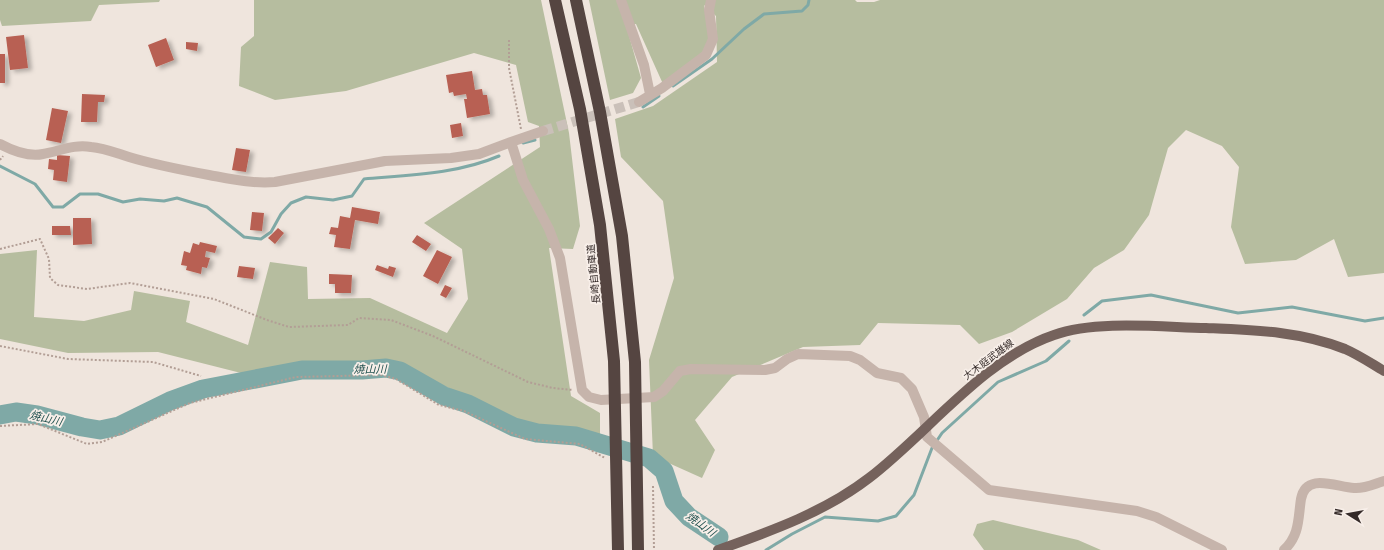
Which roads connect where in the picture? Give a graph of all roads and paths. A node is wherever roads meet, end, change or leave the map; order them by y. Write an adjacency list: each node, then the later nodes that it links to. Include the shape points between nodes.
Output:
1 (555, 0): 22 (highway, 長崎自動車道, via 580,109 600,226 614,361)
2 (576, 0): 23 (highway, via 600,112 622,236 635,362)
3 (620, 0): 6 (street, via 644,65)
4 (711, 0): 6 (street, via 709,10 713,39 706,55)
5 (509, 40): 9 (path, via 509,68)
6 (650, 94): 7 (street)
7 (639, 102)
8 (543, 131): 9 (street)
9 (523, 138): 10 (street)
10 (511, 142): 11 (street, via 479,154 385,161 262,183 176,169 90,146 74,146 42,155 25,154); 16 (street, via 523,180 549,229 560,258)
11 (0, 144)
12 (0, 249): 16 (path, via 40,239 49,259 50,278 58,285 87,289 130,283 214,299 289,327 348,325 359,318 391,320 433,336 528,382 553,388)
13 (0, 346): 15 (path, via 68,359 153,362)
14 (1384, 371): 18 (main road, 大木庭武雄線, via 1347,350 1314,338 1282,332 1210,328 1085,327 1054,334 1021,348 970,388)
15 (201, 376)
16 (582, 390): 18 (street, via 589,397 601,400 654,397 664,391 680,371 765,370 775,368 798,354 850,356 860,360 876,373 901,378 912,389 924,417)
17 (0, 426): 19 (path, via 38,424 87,444 102,442 190,403 296,377 382,375 396,379 439,405 464,412 525,439)
18 (925, 429): 25 (main road, 大木庭武雄線, via 869,478 839,498 770,531); 26 (street, via 927,436 989,490 1137,512 1156,517)
19 (580, 444)
20 (1384, 481): 27 (street, via 1363,488 1319,483 1309,485 1301,498 1297,532)
21 (653, 486): 24 (path)
22 (618, 550)
23 (638, 550)
24 (654, 550)
25 (718, 550)
26 (1222, 550)
27 (1284, 550)

